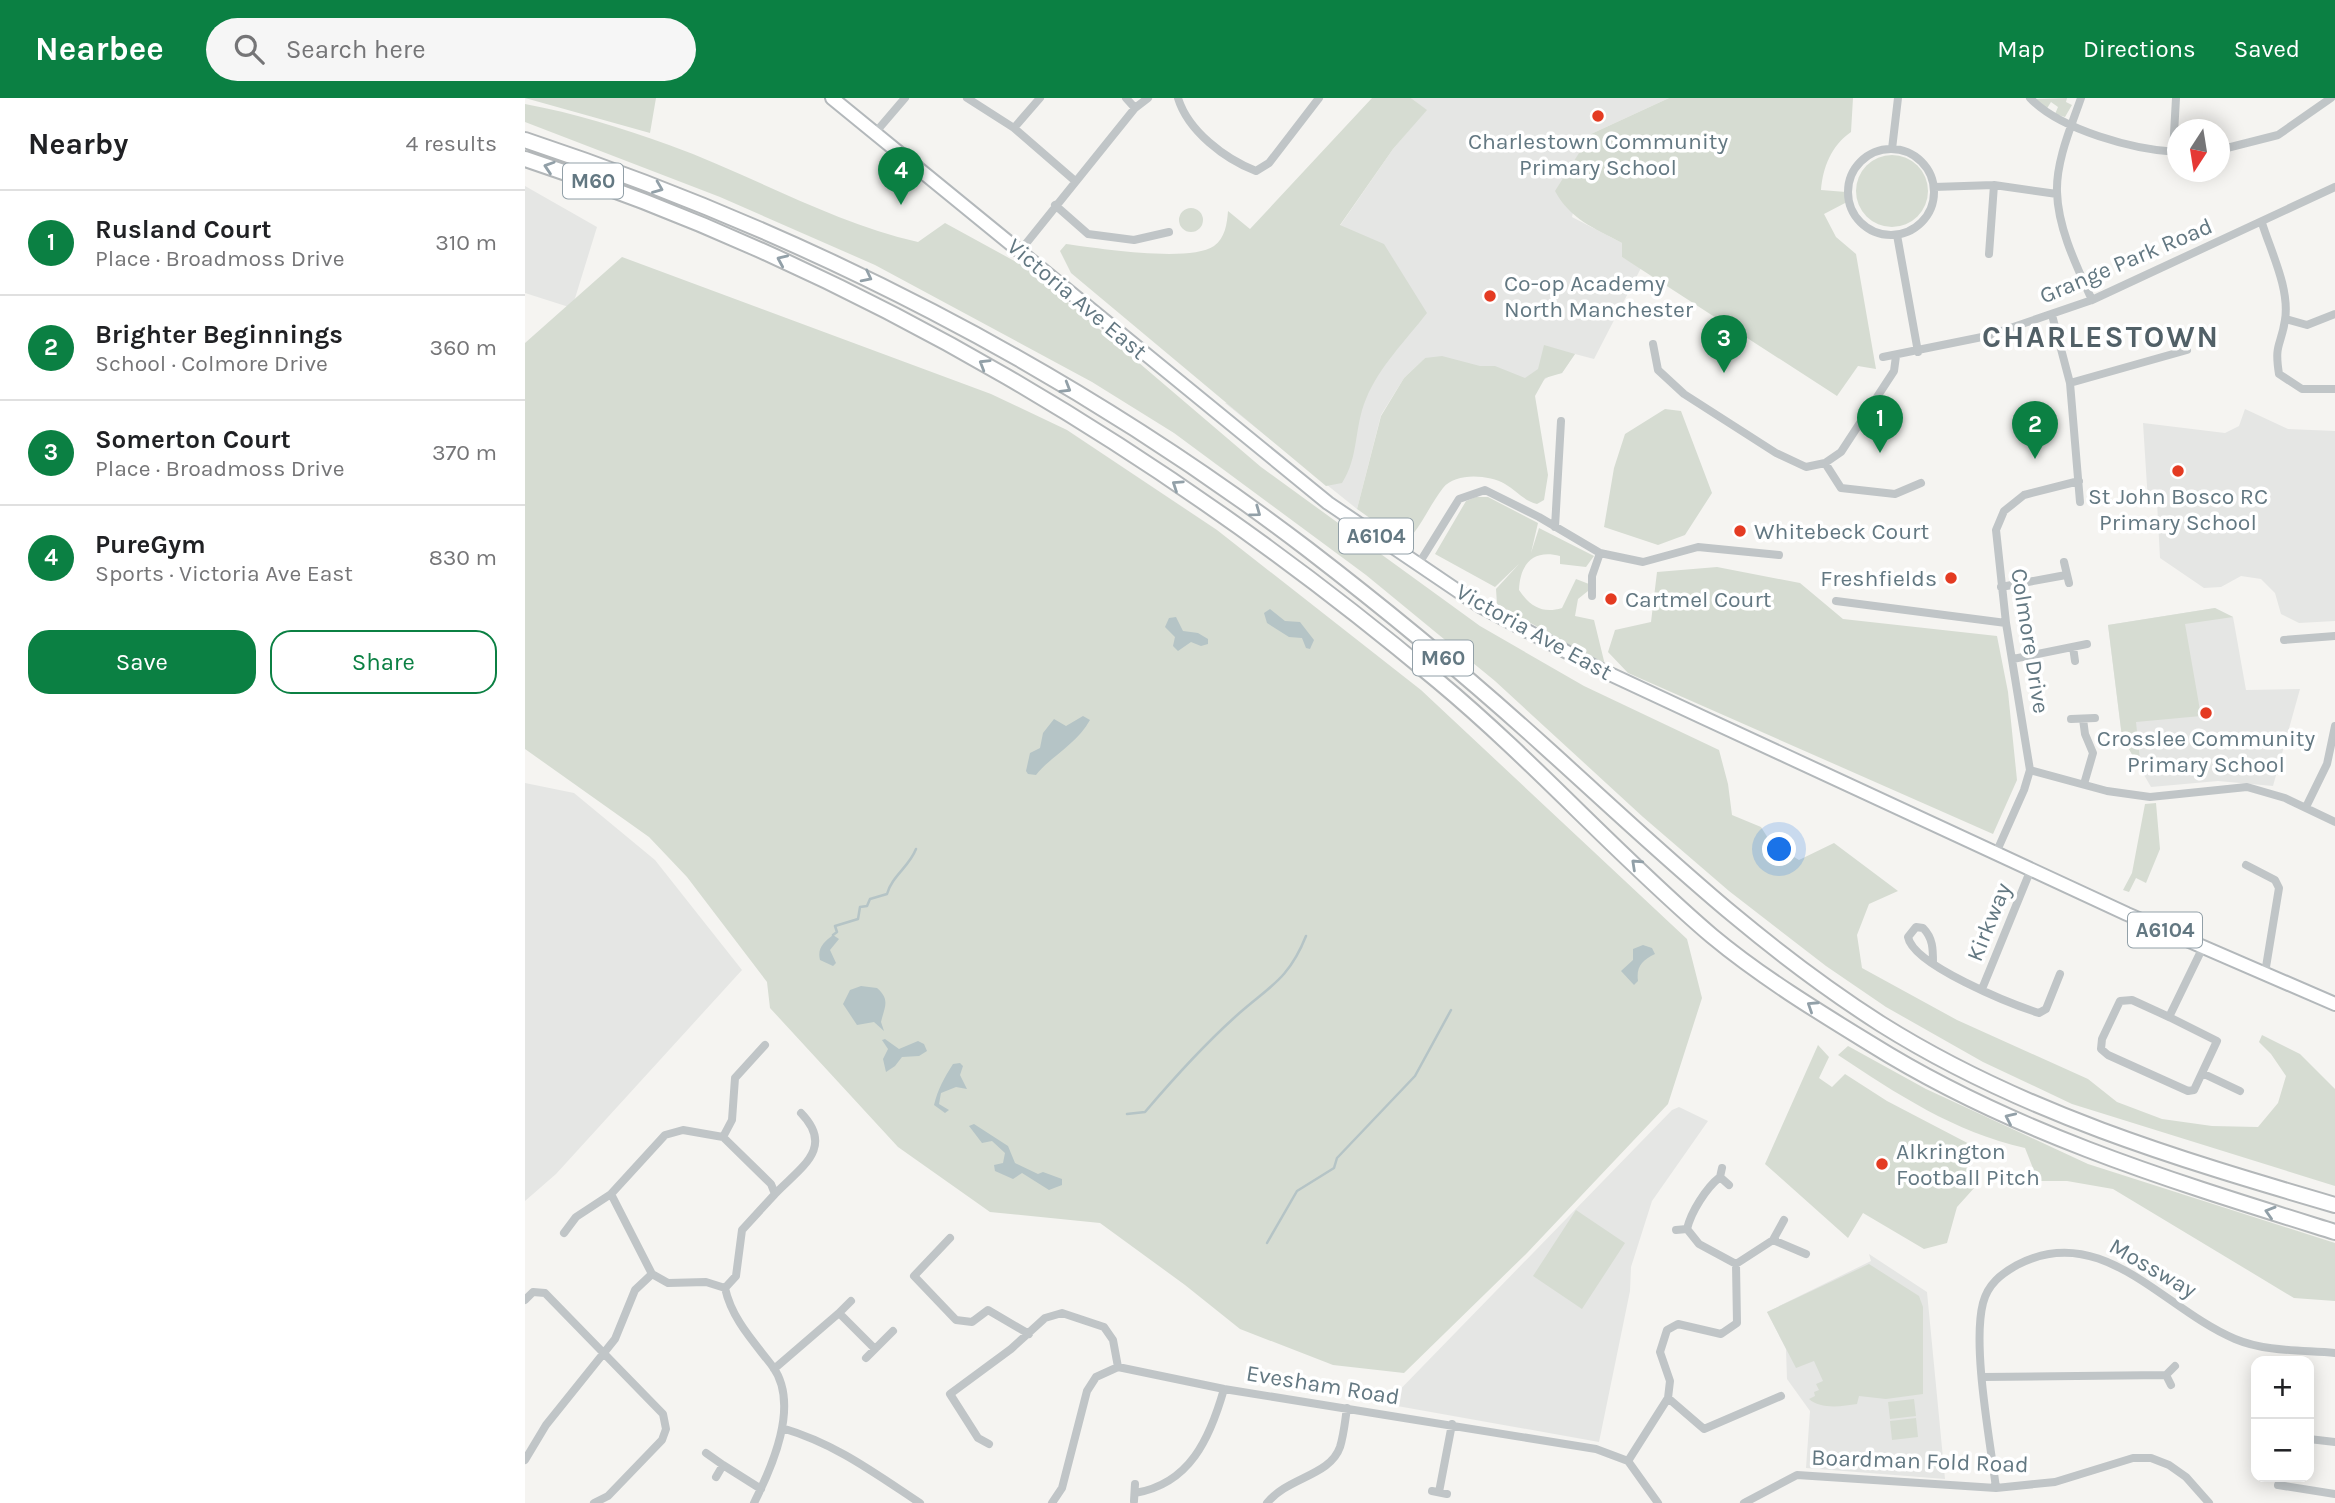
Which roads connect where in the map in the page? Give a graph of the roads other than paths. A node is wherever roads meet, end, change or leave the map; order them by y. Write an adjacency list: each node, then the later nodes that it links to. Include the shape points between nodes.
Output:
1 (832, 98): 18 (main road, Victoria Ave East / A6104)
2 (905, 98): 18 (street)
3 (967, 98): 17 (street)
4 (1040, 98): 17 (street)
5 (1126, 98): 14 (street)
6 (1148, 98): 14 (street)
7 (1178, 98): 8 (street, via 1184,117 1235,163 1256,171 1269,163)
8 (1319, 98)
9 (1898, 98): 21 (street)
10 (2030, 98): 16 (street, via 2052,116)
11 (2081, 98): 16 (street)
12 (2176, 98): 15 (street)
13 (2331, 98): 20 (street, via 2278,135)
14 (1135, 107): 24 (street)
15 (2176, 119)
16 (2072, 124): 22 (street, via 2122,143); 28 (street)
17 (1014, 128): 24 (street)
18 (876, 133): 33 (main road, Victoria Ave East / A6104)
19 (525, 140): 92 (highway, M60, one-way to 92, via 608,168 842,265 931,309 1124,423 1236,497 1380,606 1544,746 1704,893 1821,984 1886,1027 2053,1113 2212,1170)
20 (2230, 147)
21 (1892, 149): 26 (street, via 1918,159); 32 (street, via 1865,158 1855,169 1848,192 1851,209 1860,222 1873,231)
22 (2167, 151)
23 (525, 159): 96 (highway, M60, one-way to 23, via 2202,1192 2042,1133 1960,1095 1875,1047 1714,937 1442,684 1294,565 1112,441 923,328 837,284 592,181)
24 (1075, 180): 29 (street)
25 (1994, 185): 26 (street); 28 (street); 34 (street)
26 (1934, 187): 32 (street, via 1924,219)
27 (2334, 190): 30 (street, Grange Park Road)
28 (2057, 194): 35 (street, via 2070,251)
29 (1055, 205): 31 (street, via 1088,234 1134,240); 33 (street)
30 (2262, 223): 35 (street, Grange Park Road); 38 (street, via 2284,292)
31 (1169, 232)
32 (1896, 235): 41 (street)
33 (1020, 251): 55 (main road, Victoria Ave East / A6104, via 1328,503)
34 (1989, 254)
35 (2092, 300): 37 (street, Grange Park Road)
36 (2335, 313): 38 (street, via 2307,325)
37 (2052, 315): 41 (street, Grange Park Road); 44 (street)
38 (2285, 319): 45 (street, via 2275,351 2279,374 2302,389)
39 (1653, 344): 47 (street, via 1658,370 1684,394 1776,453 1806,467)
40 (2187, 350): 44 (street)
41 (1918, 352): 42 (street, Grange Park Road)
42 (1896, 356): 43 (street, Grange Park Road); 47 (street, via 1894,371 1842,452)
43 (1883, 357)
44 (2070, 383): 48 (street)
45 (2335, 389)
46 (1561, 421): 51 (street)
47 (1825, 463): 49 (street, via 1840,488 1895,494)
48 (2079, 481): 50 (street); 56 (street, Colmore Drive, via 2024,495 2004,511 1996,530)
49 (1921, 483)
50 (2080, 502)
51 (1555, 527): 52 (street); 55 (street, via 1485,490 1459,499)
52 (1600, 553): 53 (street, via 1643,562 1698,547); 57 (street, via 1592,576)
53 (1779, 555)
54 (2064, 562): 56 (street, via 2067,579)
55 (1418, 565): 74 (main road, Victoria Ave East / A6104, via 1480,606 1597,668)
56 (2001, 587): 59 (street, Colmore Drive)
57 (1592, 596)
58 (1836, 601): 59 (street)
59 (2006, 623): 64 (street, Colmore Drive)
60 (2335, 636): 61 (street)
61 (2284, 640)
62 (2087, 644): 63 (street)
63 (2073, 647): 64 (street); 65 (street)
64 (2013, 659): 70 (street, Colmore Drive)
65 (2075, 661)
66 (2095, 718): 68 (street)
67 (2071, 719): 68 (street)
68 (2083, 719): 71 (street, via 2094,753)
69 (2335, 726): 72 (street, via 2327,764)
70 (2030, 770): 71 (street); 74 (street, Colmore Drive)
71 (2084, 784): 72 (street, via 2161,797 2247,788)
72 (2306, 807): 73 (street)
73 (2335, 822)
74 (1996, 853): 76 (main road, Victoria Ave East / A6104)
75 (2246, 865): 79 (street, via 2275,880 2279,888)
76 (2031, 869): 77 (main road, Victoria Ave East / A6104); 81 (street, Kirkway)
77 (2203, 947): 79 (main road, Victoria Ave East / A6104); 83 (street)
78 (1933, 963): 81 (street)
79 (2265, 973): 82 (main road, Victoria Ave East / A6104)
80 (2060, 974): 81 (street, via 2046,1009 2039,1013)
81 (1982, 989)
82 (2335, 1004)
83 (2169, 1017): 85 (street, via 2216,1038); 85 (street, via 2132,1000 2120,1001 2101,1049 2188,1091 2197,1089)
84 (765, 1045): 88 (street, via 735,1078 732,1119)
85 (2204, 1074): 86 (street)
86 (2240, 1091)
87 (801, 1113): 91 (street, via 818,1139 814,1153)
88 (723, 1137): 90 (street, via 683,1130 665,1135); 91 (street, via 771,1184)
89 (1729, 1185): 94 (street, via 1721,1173 1708,1186 1700,1205 1690,1214)
90 (611, 1194): 97 (street, via 576,1217); 102 (street)
91 (775, 1194): 103 (street, via 742,1230 736,1276)
92 (2335, 1205)
93 (1784, 1220): 99 (street)
94 (1687, 1229): 95 (street); 101 (street, via 1699,1244)
95 (1676, 1230)
96 (2335, 1232)
97 (564, 1233)
98 (950, 1238): 108 (street, via 914,1276 956,1320 972,1322 988,1310)
99 (1773, 1240): 100 (street); 101 (street)
100 (1807, 1254)
101 (1736, 1264): 121 (street, via 1737,1323 1721,1334 1678,1324 1667,1330 1660,1352 1670,1381)
102 (652, 1274): 103 (street, via 668,1283 706,1282); 110 (street, via 635,1290 615,1339)
103 (725, 1288): 115 (street, via 755,1348)
104 (525, 1300): 110 (street, via 533,1292 545,1293)
105 (851, 1301): 106 (street)
106 (839, 1313): 109 (street); 115 (street)
107 (893, 1331): 109 (street)
108 (1029, 1334): 114 (street, via 1045,1318 1062,1312 1083,1317 1104,1327); 127 (street, via 950,1394 978,1438)
109 (875, 1349): 112 (street)
110 (604, 1353): 129 (street, via 546,1425); 141 (street, via 663,1414 666,1429 639,1465 608,1496)
111 (2335, 1353): 117 (street, Mossway, via 2262,1347 2235,1339 2087,1252 2055,1252 2030,1258 1998,1275 1983,1301)
112 (866, 1358)
113 (2175, 1366): 116 (street)
114 (1118, 1367): 119 (street, Evesham Road); 144 (street, via 1096,1377 1087,1391 1062,1488)
115 (774, 1369): 124 (street, via 781,1386)
116 (2166, 1375): 117 (street); 118 (street)
117 (1983, 1377): 134 (street, Mossway)
118 (2171, 1385)
119 (1224, 1389): 122 (street, Evesham Road); 137 (street, via 1213,1427 1191,1462 1161,1487)
120 (1781, 1396): 121 (street, via 1704,1429)
121 (1668, 1398): 130 (street)
122 (1347, 1408): 123 (street, Evesham Road); 145 (street, via 1339,1449 1326,1467 1279,1489)
123 (1452, 1424): 130 (street, Evesham Road, via 1596,1449); 136 (street)
124 (782, 1427): 135 (street); 143 (street, via 839,1449)
125 (2314, 1440): 126 (street)
126 (2335, 1442)
127 (989, 1444)
128 (706, 1452): 131 (street)
129 (525, 1460)
130 (1628, 1461): 146 (street)
131 (723, 1465): 132 (street); 135 (street)
132 (716, 1477)
133 (2278, 1485): 138 (street)
134 (1996, 1488): 139 (street, Boardman Fold Road, via 1797,1475); 140 (street, Boardman Fold Road, via 2055,1482 2106,1464 2151,1458 2186,1477)
135 (761, 1489): 142 (street)
136 (1439, 1492)
137 (1135, 1493)
138 (2335, 1494)
139 (1763, 1499): 147 (street, Boardman Fold Road)
140 (2208, 1502)
141 (594, 1503)
142 (754, 1503)
143 (920, 1503)
144 (1052, 1503)
145 (1267, 1503)
146 (1658, 1503)
147 (1744, 1503)

